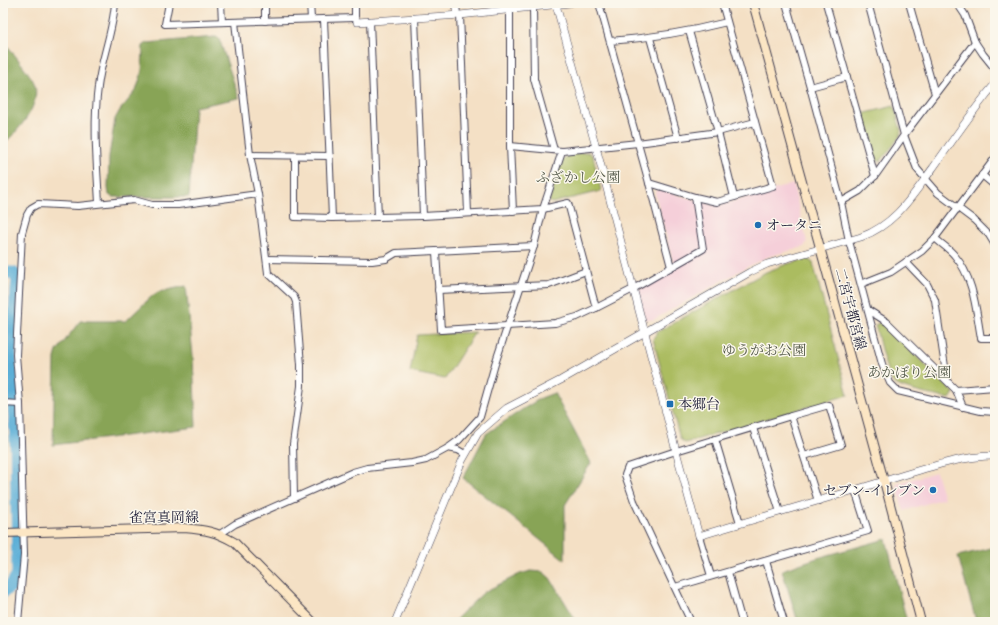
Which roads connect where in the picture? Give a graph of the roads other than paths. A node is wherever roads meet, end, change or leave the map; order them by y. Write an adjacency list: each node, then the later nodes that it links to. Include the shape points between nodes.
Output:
1 (115, 3): 61 (street, via 98,86 96,131)
2 (169, 3): 27 (street, via 166,24)
3 (221, 3): 27 (street)
4 (264, 3): 25 (street)
5 (310, 3): 22 (street)
6 (355, 3): 24 (street)
7 (456, 3): 20 (street)
8 (570, 3): 17 (street)
9 (599, 3): 32 (street)
10 (722, 3): 29 (street)
11 (753, 3): 73 (main road, 二宮宇都宮線)
12 (786, 3): 37 (street)
13 (826, 3): 35 (street)
14 (868, 3): 41 (street)
15 (909, 3): 38 (street)
16 (956, 3): 33 (street, via 965,15)
17 (556, 4): 18 (street); 45 (street)
18 (533, 7): 19 (street); 46 (street, via 534,78)
19 (510, 9): 20 (street); 44 (street)
20 (459, 15): 21 (street); 65 (street)
21 (415, 18): 26 (street); 66 (street)
22 (311, 19): 23 (street); 25 (street)
23 (324, 19): 24 (street); 50 (street)
24 (356, 20): 26 (street)
25 (265, 21): 28 (street)
26 (370, 21): 67 (street)
27 (222, 22): 28 (street)
28 (235, 22): 48 (street)
29 (727, 22): 30 (street); 39 (street)
30 (690, 31): 31 (street); 40 (street)
31 (650, 38): 32 (street); 42 (street)
32 (610, 42): 43 (street)
33 (975, 42): 34 (street); 38 (street)
34 (995, 69)
35 (847, 77): 37 (street); 53 (street)
36 (995, 84): 54 (street)
37 (810, 87): 60 (street)
38 (935, 94): 41 (street)
39 (755, 122): 40 (street); 59 (street, via 773,186)
40 (718, 132): 42 (street); 59 (street)
41 (904, 135): 53 (street); 54 (street, via 917,169)
42 (678, 138): 43 (street)
43 (638, 143): 45 (street); 55 (street)
44 (510, 146): 46 (street); 64 (street)
45 (596, 147): 47 (street); 81 (street)
46 (554, 150): 47 (street)
47 (562, 151): 63 (street)
48 (250, 155): 49 (street); 57 (street)
49 (295, 156): 50 (street); 68 (street, via 295,217)
50 (330, 156): 68 (street)
51 (995, 158): 52 (street)
52 (982, 175): 56 (street); 62 (street)
53 (875, 176): 60 (street, via 860,191)
54 (925, 179): 62 (street); 70 (street, via 905,206 883,227)
55 (649, 183): 58 (street); 77 (street)
56 (995, 186)
57 (258, 194): 61 (street, via 178,205 152,205 134,200); 75 (street)
58 (695, 197): 59 (street, via 717,202); 77 (street, via 703,249)
59 (734, 197)
60 (841, 202): 70 (street)
61 (99, 203): 92 (street, via 78,206 38,204 31,208 27,215 22,233 16,355)
62 (957, 207): 69 (street); 71 (street, via 989,235)
63 (543, 209): 64 (street); 72 (street); 78 (street, via 568,203)
64 (512, 211): 65 (street)
65 (468, 213): 66 (street)
66 (423, 216): 67 (street)
67 (378, 217): 68 (street)
68 (332, 218)
69 (935, 238): 76 (street); 87 (street, via 956,256 966,274 974,298 981,338)
70 (849, 241): 73 (street); 79 (street)
71 (995, 245)
72 (534, 246): 74 (street); 80 (street)
73 (821, 249): 86 (street, via 767,264); 103 (main road, 二宮宇都宮線)
74 (436, 252): 75 (street, via 396,253 386,259 372,261); 82 (street)
75 (267, 259): 105 (street, via 268,273 294,297 296,302 301,386 293,444)
76 (906, 262): 79 (street, via 891,272); 88 (street, via 927,284 935,300)
77 (671, 267): 81 (street)
78 (586, 271): 80 (street, via 549,285); 83 (street)
79 (861, 284): 84 (street)
80 (520, 287): 82 (street); 85 (street)
81 (633, 289): 83 (street); 86 (street)
82 (438, 290): 85 (street, via 441,330)
83 (596, 308): 85 (street, via 555,323)
84 (868, 310): 88 (street, via 888,322); 93 (street, via 882,364 890,383 898,391)
85 (507, 327): 98 (street, via 480,417)
86 (644, 332): 99 (street); 100 (street, via 507,408 478,434)
87 (995, 338)
88 (946, 380): 90 (street)
89 (995, 387): 90 (street)
90 (956, 390): 93 (street)
91 (3, 402): 92 (street)
92 (20, 404): 110 (street)
93 (963, 407): 94 (street)
94 (995, 412)
95 (791, 416): 96 (street); 101 (street); 101 (street, via 829,405 841,445)
96 (753, 428): 97 (street); 107 (street)
97 (715, 439): 99 (street); 108 (street)
98 (448, 448): 100 (street); 105 (street, via 426,460 353,472)
99 (676, 451): 112 (street); 116 (street, via 628,468 624,475)
100 (466, 454): 119 (street)
101 (804, 456): 106 (street)
102 (995, 456): 103 (street, via 953,460)
103 (884, 481): 104 (street); 123 (main road, 二宮宇都宮線)
104 (855, 490): 106 (street); 113 (street, via 868,531)
105 (294, 498): 111 (street, via 235,524)
106 (818, 501): 107 (street)
107 (780, 512): 108 (street)
108 (740, 523): 112 (street)
109 (3, 533): 110 (main road, 雀宮真岡線)
110 (24, 533): 111 (main road, 雀宮真岡線, via 184,528); 117 (street)
111 (220, 534): 118 (main road, 雀宮真岡線, via 234,542)
112 (699, 536): 115 (street)
113 (766, 561): 114 (street); 122 (street)
114 (728, 572): 115 (street); 121 (street)
115 (711, 576): 116 (street)
116 (675, 587): 120 (street)
117 (18, 622)
118 (313, 622)
119 (395, 622)
120 (691, 622)
121 (742, 622)
122 (784, 622)
123 (922, 622)

